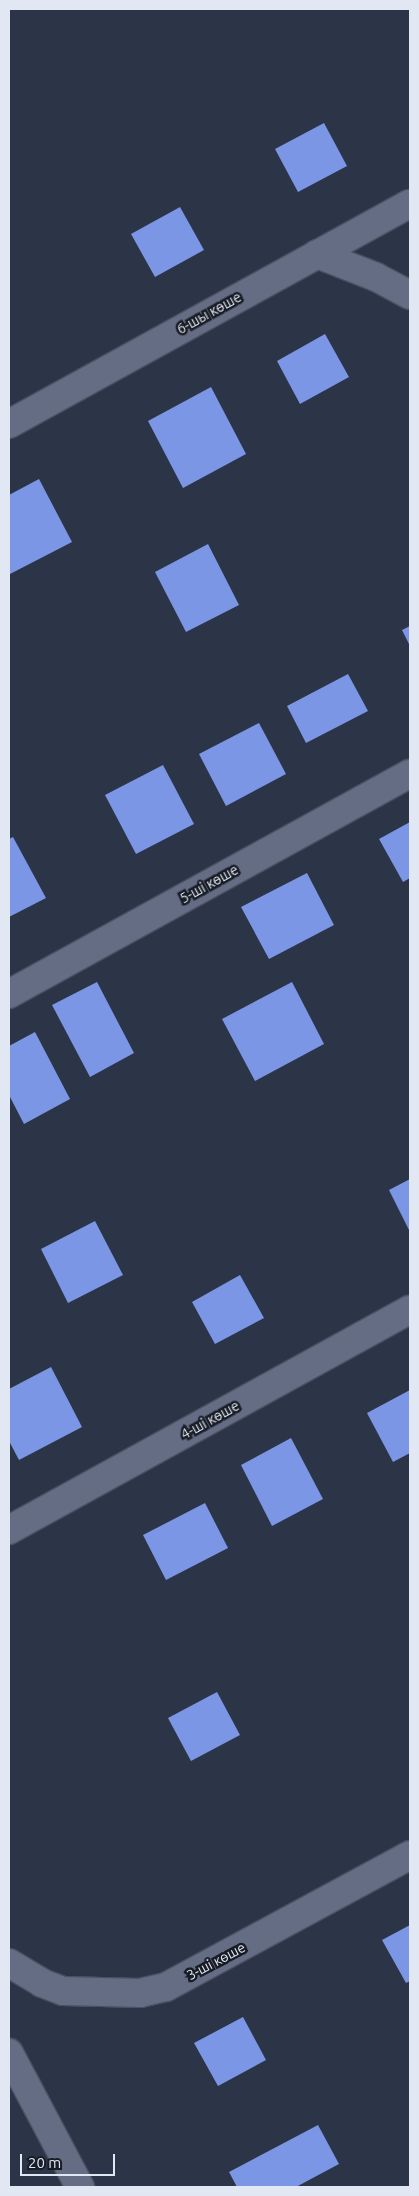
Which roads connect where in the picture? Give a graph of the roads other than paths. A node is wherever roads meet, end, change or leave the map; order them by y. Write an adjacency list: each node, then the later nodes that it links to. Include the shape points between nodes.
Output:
1 (410, 204): 2 (street, 6-шы көше)
2 (317, 254): 3 (street, via 376,277); 4 (street, 6-шы көше)
3 (410, 295)
4 (9, 424)
5 (410, 774): 6 (street, 5-ші көше)
6 (9, 994)
7 (410, 1310): 8 (street, 4-ші көше)
8 (9, 1530)
9 (410, 1855): 10 (street, 3-ші көше, via 166,1987 140,1993 63,1991 42,1983)
10 (9, 1963)
11 (9, 2053): 12 (street)
12 (80, 2187)

